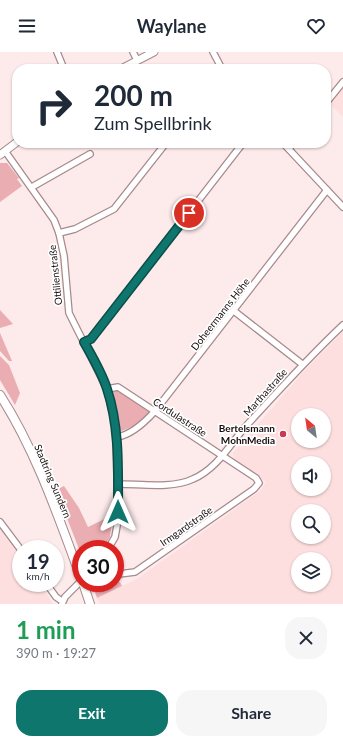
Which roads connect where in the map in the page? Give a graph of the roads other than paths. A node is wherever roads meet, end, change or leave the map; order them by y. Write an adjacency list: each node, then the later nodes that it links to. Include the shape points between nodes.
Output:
1 (57, 52): 6 (street)
2 (133, 52): 5 (street)
3 (154, 52): 5 (street)
4 (213, 52): 8 (street)
5 (137, 60): 7 (street)
6 (62, 64)
7 (130, 64)
8 (219, 64)
9 (343, 82): 10 (street)
10 (331, 97)
11 (12, 146): 15 (street)
12 (162, 148): 20 (street, via 114,209 75,229)
13 (239, 148): 23 (street, via 91,339)
14 (288, 149): 18 (street)
15 (2, 153): 17 (street, Ottilienstraße)
16 (90, 154): 17 (street)
17 (32, 187): 20 (street, Ottilienstraße, via 48,209)
18 (328, 190): 19 (street); 21 (street, Doheermanns Höhe)
19 (343, 207)
20 (59, 233): 23 (street, Ottilienstraße, via 64,256 69,313)
21 (234, 311): 24 (street, Marthastraße); 27 (street, Doheermanns Höhe)
22 (343, 325): 24 (street, Marthastraße)
23 (84, 342): 25 (street, Ottilienstraße)
24 (302, 364): 29 (street, Marthastraße)
25 (107, 389): 27 (street, Cordulastraße, via 118,387); 28 (street, Ottilienstraße)
26 (0, 395): 35 (main road, Stadtring Sundern, via 38,469)
27 (155, 411): 28 (street, Doheermanns Höhe, via 138,427); 29 (street, Cordulastraße)
28 (117, 437): 31 (street, Ottilienstraße)
29 (222, 456): 30 (street, Cordulastraße, via 256,478); 31 (street, Marthastraße, via 205,472 187,482)
30 (259, 483): 36 (street, Irmgardstraße, via 135,572)
31 (118, 484): 34 (street, Ottilienstraße, via 117,530)
32 (0, 522): 33 (street)
33 (14, 540)
34 (112, 540)
35 (72, 556)
36 (124, 573)
37 (72, 589): 40 (street)
38 (53, 592): 40 (street)
39 (86, 592): 41 (main road, Stadtring Sundern)
40 (62, 603)
41 (90, 604)

